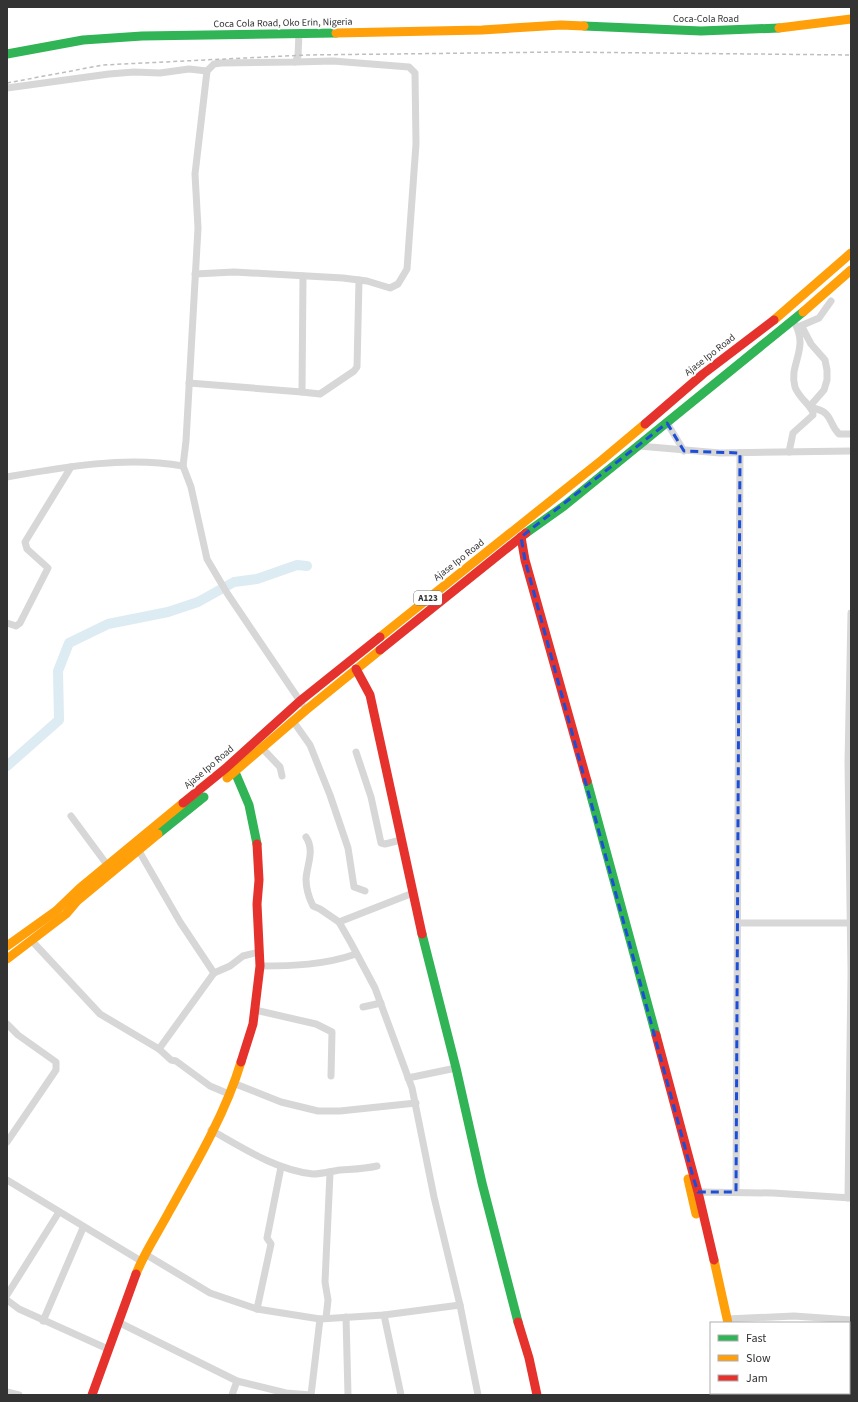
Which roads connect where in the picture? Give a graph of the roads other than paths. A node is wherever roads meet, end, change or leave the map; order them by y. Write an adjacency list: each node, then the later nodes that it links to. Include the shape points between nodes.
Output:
1 (851, 19): 2 (main road, Coca-Cola Road, via 768,29 701,31)
2 (561, 26): 3 (main road, Coca Cola Road, Oko Erin, Nigeria)
3 (298, 33): 4 (main road, Coca Cola Road, Oko Erin, Nigeria, via 82,40); 5 (street, via 298,56)
4 (7, 54)
5 (295, 62): 6 (street, via 221,62); 13 (street, via 333,61 409,67 415,72 416,144 407,269 398,284 390,288)
6 (207, 70): 7 (street, via 109,74); 11 (street, via 196,174 198,228)
7 (7, 88)
8 (851, 253): 9 (main road, Ajase Ipo Road / A123)
9 (841, 262): 10 (main road); 34 (main road, Ajase Ipo Road / A123, via 783,313 702,374 602,460)
10 (850, 270): 15 (main road, Ajase Ipo Road / A123)
11 (194, 274): 12 (street, via 234,272); 16 (street)
12 (303, 276): 13 (street); 17 (street)
13 (359, 280): 17 (street, via 357,367 320,394)
14 (831, 300): 15 (street, via 818,318)
15 (797, 324): 18 (street, via 801,341 794,386 803,401); 18 (street, via 810,344 825,360 827,370 824,390); 19 (main road, Ajase Ipo Road / A123)
16 (189, 383): 17 (street); 26 (street)
17 (302, 392)
18 (811, 407): 20 (street, via 822,410 831,418 839,434); 24 (street, via 813,415 793,433)
19 (667, 423): 21 (main road, Ajase Ipo Road / A123); 22 (street)
20 (851, 434)
21 (639, 446): 22 (street); 29 (main road, Ajase Ipo Road / A123)
22 (684, 451): 25 (street)
23 (851, 451): 24 (street)
24 (789, 452): 25 (street)
25 (740, 453): 49 (street)
26 (182, 466): 27 (street, via 128,463); 34 (street, via 191,487 207,559)
27 (71, 467): 28 (street); 32 (street, via 25,542 27,549 48,568 20,623 16,626)
28 (7, 477)
29 (521, 537): 30 (main road, Ajase Ipo Road / A123); 76 (main road, via 525,560 624,914)
30 (509, 546): 33 (main road, Ajase Ipo Road / A123); 76 (main road, via 518,553 522,564)
31 (851, 613): 50 (street, via 848,762)
32 (7, 623)
33 (356, 669): 35 (main road, Ajase Ipo Road / A123); 43 (main road, via 370,695)
34 (300, 701): 35 (street); 39 (main road, Ajase Ipo Road / A123)
35 (306, 710): 36 (main road, Ajase Ipo Road / A123)
36 (293, 721): 37 (main road, Ajase Ipo Road / A123); 46 (street, via 310,745 330,795 348,848 354,887)
37 (262, 748): 39 (main road, Ajase Ipo Road / A123); 40 (street, via 280,767)
38 (356, 752): 43 (street, via 371,797 381,843)
39 (231, 769): 44 (main road, Ajase Ipo Road / A123); 45 (main road, Ajase Ipo Road / A123); 53 (main road, via 248,824 259,880)
40 (282, 776)
41 (71, 816): 45 (street)
42 (306, 837): 48 (street, via 311,855 306,880 310,900 313,906)
43 (401, 840): 47 (main road)
44 (139, 851): 51 (main road, Ajase Ipo Road / A123); 57 (street, via 180,922)
45 (108, 866): 52 (main road, Ajase Ipo Road / A123, via 56,910)
46 (365, 891)
47 (413, 893): 48 (street); 63 (main road)
48 (339, 922): 54 (street)
49 (738, 923): 50 (street); 75 (street)
50 (850, 923): 77 (street)
51 (32, 941): 55 (main road, Ajase Ipo Road / A123); 62 (street, via 100,1014)
52 (7, 946)
53 (259, 952): 56 (main road); 57 (street, via 243,956 230,966)
54 (356, 954): 56 (street, via 339,960 300,966); 58 (street)
55 (7, 959)
56 (260, 966): 60 (main road)
57 (214, 973): 62 (street)
58 (381, 1003): 59 (street); 65 (street)
59 (363, 1007)
60 (255, 1010): 64 (street, via 316,1024 332,1032); 66 (main road)
61 (7, 1024): 70 (street, via 56,1062 56,1070)
62 (159, 1049): 67 (street, via 210,1086)
63 (456, 1068): 65 (street); 101 (main road, via 482,1183)
64 (330, 1076)
65 (408, 1078): 68 (street)
66 (233, 1083): 67 (main road); 68 (street, via 281,1102 318,1111)
67 (229, 1094): 69 (main road)
68 (416, 1103): 83 (street, via 434,1197)
69 (211, 1130): 71 (street); 80 (main road)
70 (7, 1142)
71 (281, 1166): 73 (street, via 313,1174); 84 (street, via 267,1238 271,1244)
72 (377, 1166): 73 (street)
73 (330, 1173): 87 (street, via 325,1282 328,1300)
74 (7, 1180): 78 (street)
75 (736, 1192): 76 (street); 77 (street)
76 (696, 1196): 91 (main road)
77 (850, 1198)
78 (59, 1212): 79 (street); 81 (street)
79 (83, 1228): 80 (street); 89 (street)
80 (143, 1258): 84 (street, via 210,1293); 90 (main road)
81 (7, 1295)
82 (7, 1300): 89 (street)
83 (460, 1304): 85 (street); 100 (street)
84 (256, 1309): 87 (street)
85 (384, 1314): 86 (street); 99 (street)
86 (346, 1317): 87 (street); 98 (street)
87 (323, 1319): 93 (street, via 312,1395 286,1393)
88 (851, 1320): 91 (street, via 794,1316)
89 (43, 1321): 92 (street)
90 (118, 1322): 92 (main road); 93 (street)
91 (725, 1322)
92 (108, 1349): 96 (main road)
93 (237, 1381): 97 (street)
94 (7, 1392): 95 (street)
95 (19, 1395)
96 (92, 1395)
97 (232, 1395)
98 (348, 1395)
99 (401, 1395)
100 (478, 1395)
101 (537, 1395)

